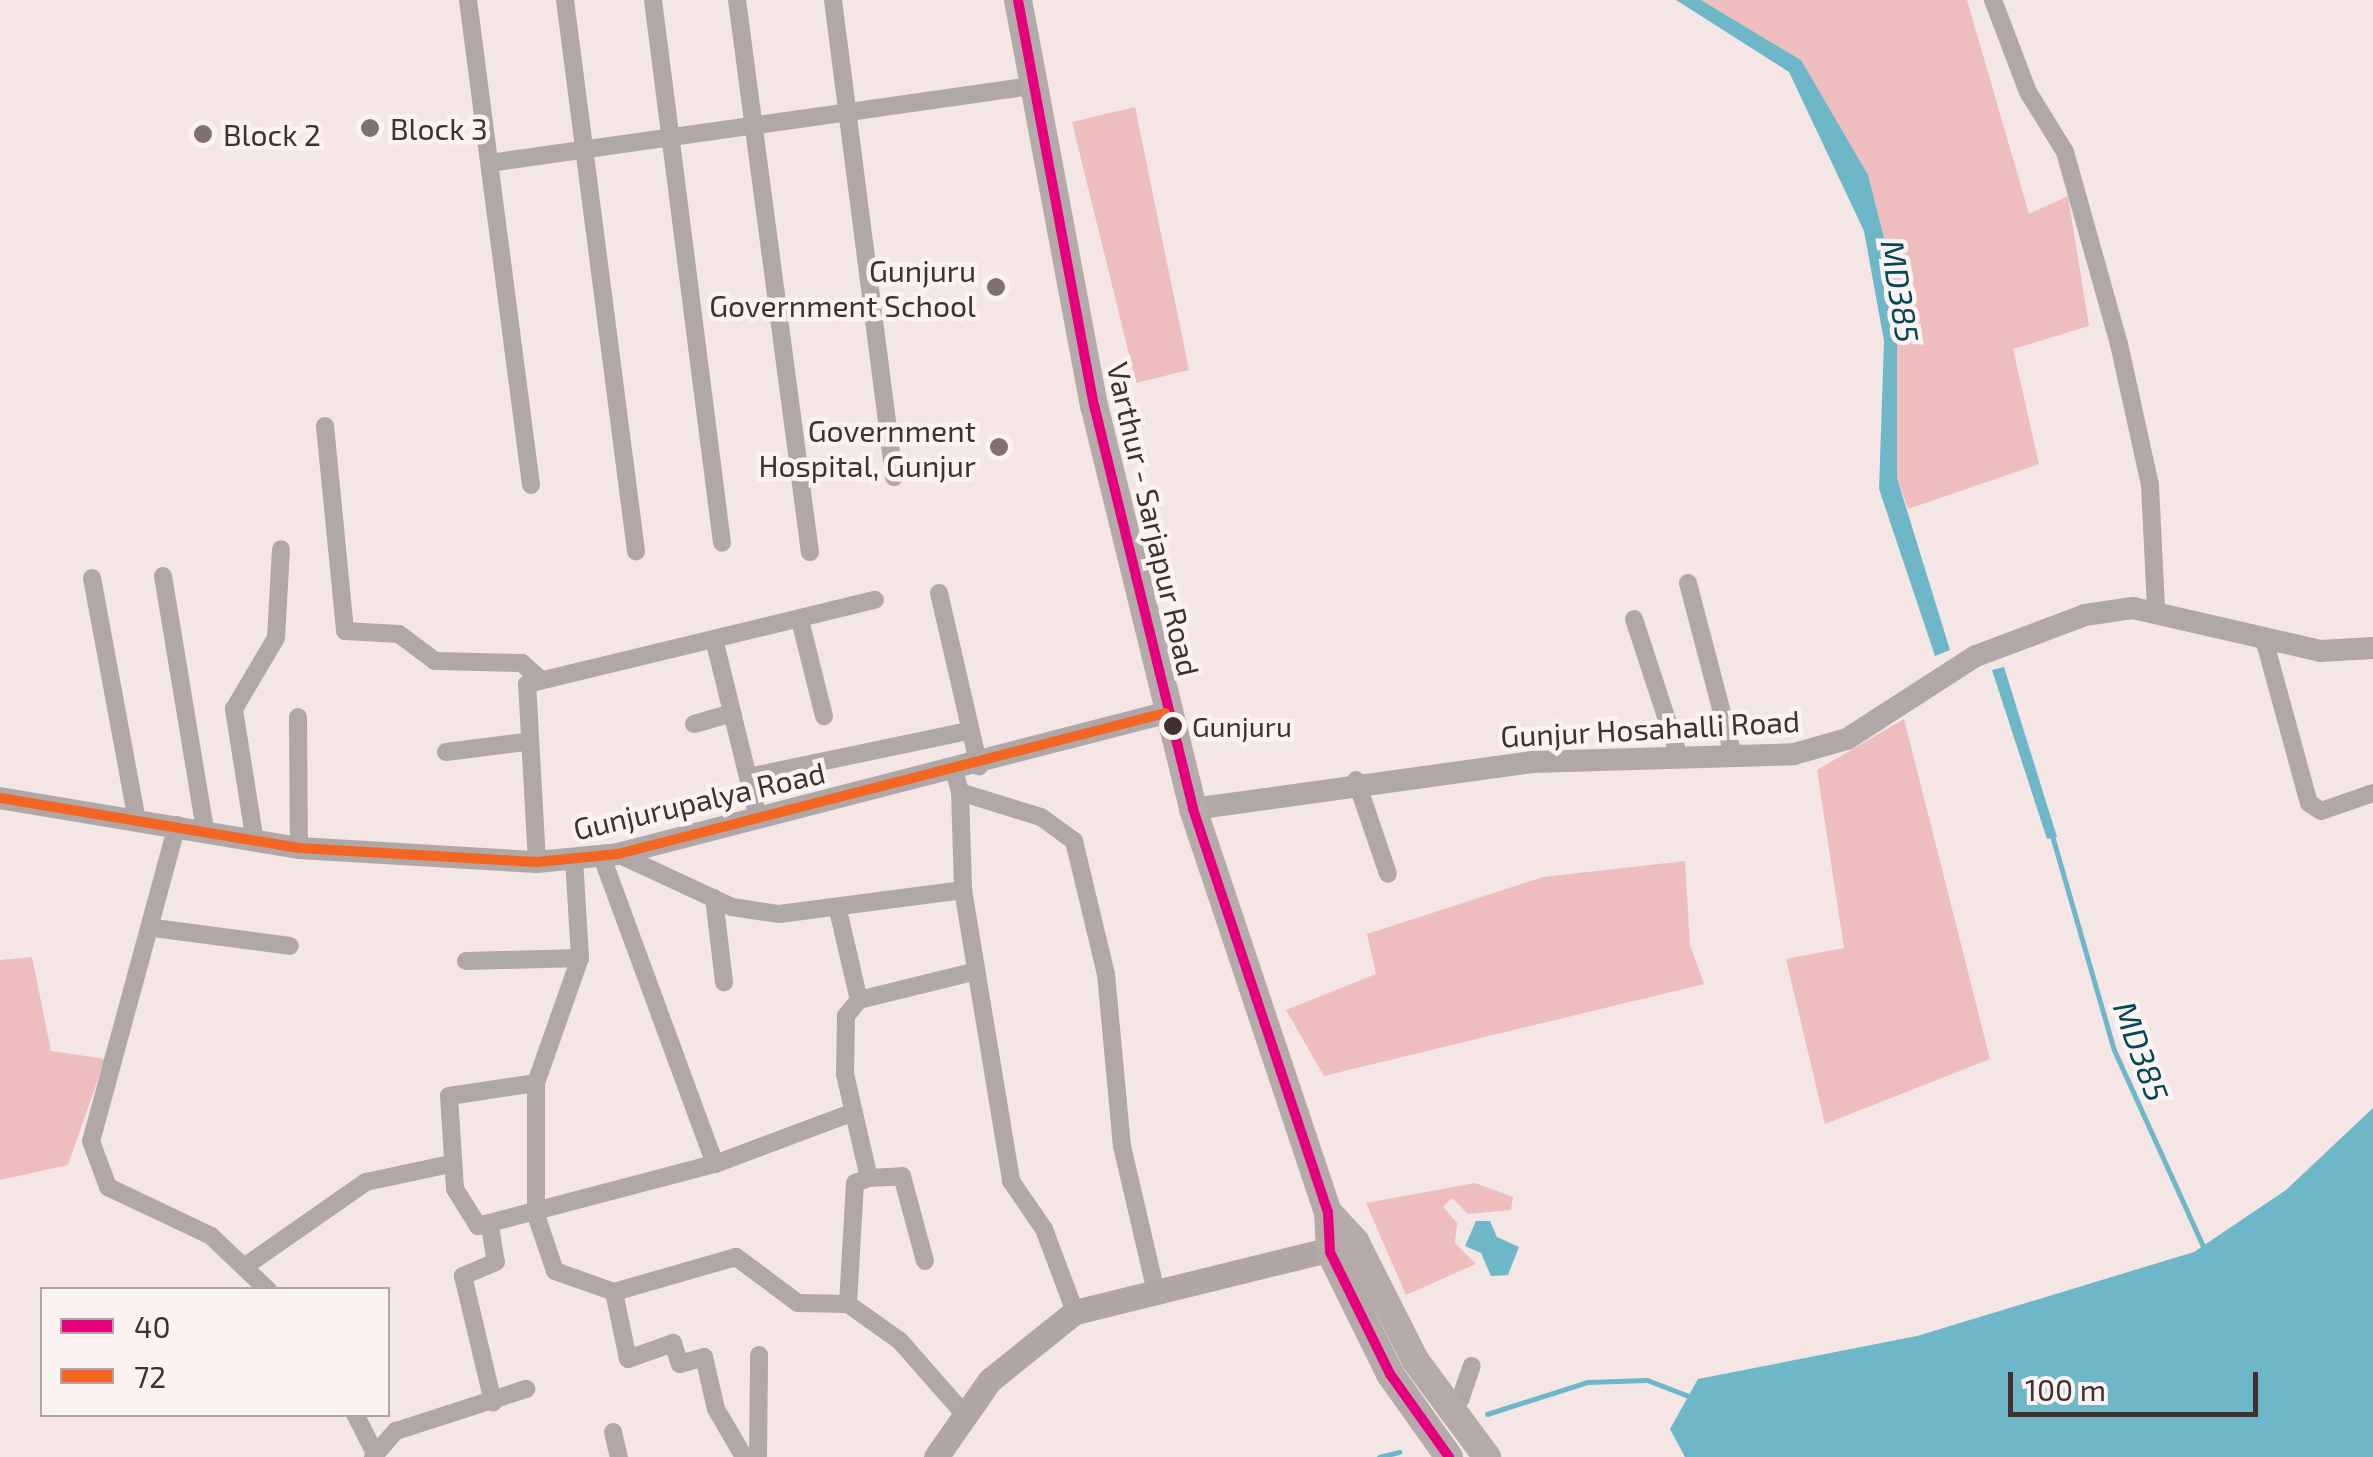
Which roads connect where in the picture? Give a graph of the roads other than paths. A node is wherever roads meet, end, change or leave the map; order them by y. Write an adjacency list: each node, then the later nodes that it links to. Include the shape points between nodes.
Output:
1 (468, 0): 13 (street)
2 (565, 0): 12 (street)
3 (654, 0): 11 (street)
4 (737, 0): 10 (street)
5 (833, 0): 9 (street)
6 (1018, 0): 8 (main road, Varthur - Sarjapur Road)
7 (1993, 0): 26 (street, via 2028,92 2065,152 2120,344 2150,485)
8 (1030, 86): 9 (street); 34 (main road, Varthur - Sarjapur Road)
9 (848, 112): 10 (street); 15 (street)
10 (752, 126): 11 (street); 20 (street)
11 (671, 137): 12 (street); 17 (street)
12 (584, 149): 13 (street); 19 (street)
13 (490, 162): 16 (street)
14 (326, 426): 32 (street, via 345,632 399,634 435,660 522,663)
15 (894, 477)
16 (531, 485)
17 (722, 543)
18 (281, 549): 54 (street, via 276,638 234,708)
19 (636, 551)
20 (810, 552)
21 (162, 576): 53 (street)
22 (92, 578): 50 (street)
23 (1688, 583): 41 (street)
24 (939, 593): 38 (street)
25 (875, 600): 28 (street)
26 (2156, 609): 29 (street, Gunjur Hosahalli Road); 41 (street, Gunjur Hosahalli Road, via 2085,615 1976,656 1847,739 1794,754)
27 (1634, 619): 42 (street)
28 (801, 624): 30 (street); 35 (street)
29 (2264, 639): 31 (street, Gunjur Hosahalli Road); 47 (street, via 2309,803 2321,811)
30 (715, 643): 32 (street); 33 (street)
31 (2371, 655)
32 (540, 680): 39 (street, via 525,692)
33 (732, 713): 37 (street); 44 (street)
34 (1165, 713): 43 (street, Gunjurupalya Road); 49 (main road, Varthur - Sarjapur Road)
35 (824, 716)
36 (298, 717): 55 (street)
37 (694, 724)
38 (969, 731): 43 (street); 44 (street)
39 (526, 742): 40 (street); 58 (street)
40 (446, 752)
41 (1733, 755): 42 (street, Gunjur Hosahalli Road)
42 (1679, 757): 45 (street, Gunjur Hosahalli Road)
43 (979, 766): 46 (street, Gunjurupalya Road)
44 (748, 778): 51 (street)
45 (1356, 780): 49 (street, Gunjur Hosahalli Road); 59 (street)
46 (958, 782): 51 (street, Gunjurupalya Road); 60 (street); 84 (street, via 1042,817 1074,841 1106,974 1122,1146)
47 (2373, 793)
48 (0, 798): 50 (street, Gunjurupalya Road)
49 (1193, 809): 79 (main road, Varthur - Sarjapur Road)
50 (136, 816): 52 (street, Gunjurupalya Road)
51 (758, 818): 56 (street, Gunjurupalya Road)
52 (176, 825): 53 (street, Gunjurupalya Road); 65 (street)
53 (204, 830): 54 (street, Gunjurupalya Road)
54 (255, 842): 55 (street, Gunjurupalya Road)
55 (299, 848): 58 (street, Gunjurupalya Road)
56 (610, 856): 57 (street, Gunjurupalya Road); 61 (street); 62 (street)
57 (574, 860): 58 (street, Gunjurupalya Road); 63 (street)
58 (536, 862)
59 (1388, 874)
60 (963, 890): 64 (street); 69 (street)
61 (610, 895): 63 (street); 75 (street)
62 (714, 898): 64 (street, via 779,914); 70 (street)
63 (580, 901): 67 (street)
64 (838, 910): 71 (street)
65 (154, 928): 66 (street); 81 (street, via 90,1141 108,1186 210,1236)
66 (290, 946)
67 (580, 958): 68 (street); 72 (street)
68 (466, 961)
69 (972, 972): 71 (street); 86 (street, via 1011,1182 1044,1228)
70 (724, 982)
71 (859, 1000): 73 (street, via 846,1016)
72 (536, 1083): 74 (street, via 452,1093); 77 (street)
73 (854, 1112): 75 (street); 76 (street)
74 (450, 1164): 78 (street, via 467,1218); 81 (street, via 366,1182)
75 (716, 1164): 77 (street)
76 (869, 1178): 80 (street, via 902,1176); 85 (street, via 855,1184)
77 (536, 1215): 78 (street); 83 (street, via 555,1271)
78 (490, 1226): 90 (street, via 496,1262 464,1276)
79 (1342, 1247): 84 (main road); 91 (main road, Varthur - Sarjapur Road); 100 (main road, Varthur - Sarjapur Road, via 1390,1374)
80 (925, 1261)
81 (244, 1267): 82 (street)
82 (265, 1287)
83 (614, 1292): 85 (street, via 736,1257 798,1304); 97 (street, via 628,1358 674,1344 680,1364 704,1357 716,1409)
84 (1156, 1292): 86 (main road)
85 (848, 1304): 92 (street, via 900,1341)
86 (1075, 1312): 92 (main road, via 1033,1337)
87 (759, 1355): 98 (street)
88 (1472, 1366): 91 (street, via 1460,1400)
89 (526, 1389): 90 (street)
90 (493, 1402): 95 (street, via 396,1432)
91 (1444, 1404): 101 (main road, Varthur - Sarjapur Road)
92 (966, 1416): 99 (main road)
93 (355, 1417): 95 (street)
94 (612, 1432): 96 (street)
95 (372, 1453)
96 (619, 1457)
97 (744, 1457)
98 (758, 1457)
99 (936, 1457)
100 (1449, 1457)
101 (1487, 1457)

